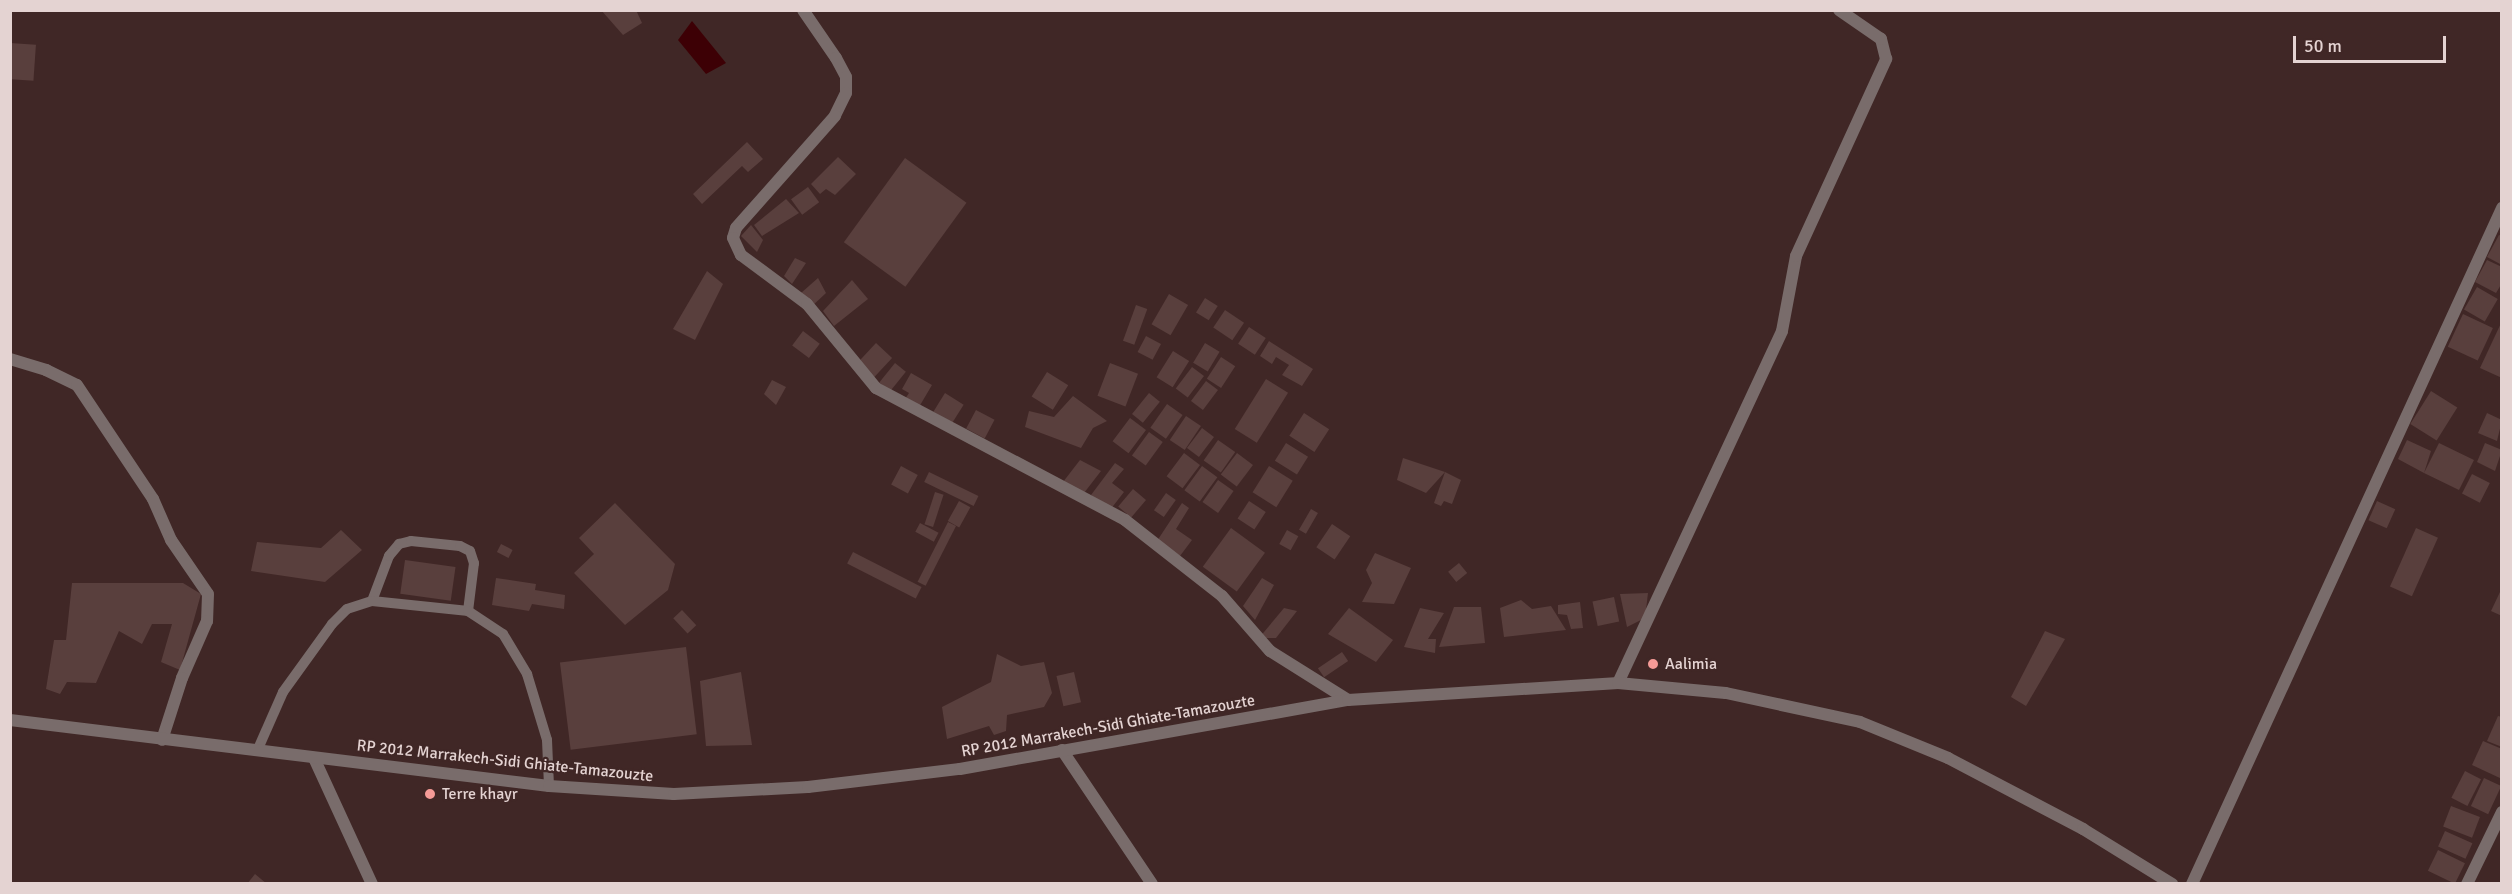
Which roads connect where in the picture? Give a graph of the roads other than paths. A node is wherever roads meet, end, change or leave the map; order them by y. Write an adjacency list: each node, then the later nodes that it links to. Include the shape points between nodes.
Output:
1 (803, 10): 8 (street, via 846,77 846,93 834,116 736,228 733,238 741,255 807,304 876,388 1125,520 1222,596 1270,651)
2 (1839, 10): 7 (street, via 1881,39 1886,59 1796,256 1782,331)
3 (2502, 208): 19 (street)
4 (10, 359): 10 (street, via 77,385 153,499 171,540 208,594 207,621 182,678)
5 (372, 601): 6 (lane); 6 (lane, via 389,556 399,544 411,541 451,545 466,548 473,557); 12 (lane, via 347,609 332,624 283,692)
6 (468, 611): 14 (lane, via 503,634 527,675 547,740)
7 (1618, 683): 8 (street, RP 2012 Marrakech-Sidi Ghiate-Tamazouzte); 18 (street, RP 2012 Marrakech-Sidi Ghiate-Tamazouzte, via 1726,693 1860,722 1948,758 2083,829)
8 (1348, 700): 11 (street, RP 2012 Marrakech-Sidi Ghiate-Tamazouzte)
9 (10, 720): 10 (street, RP 2012 Marrakech-Sidi Ghiate-Tamazouzte)
10 (162, 740): 12 (street, RP 2012 Marrakech-Sidi Ghiate-Tamazouzte)
11 (1062, 750): 14 (street, RP 2012 Marrakech-Sidi Ghiate-Tamazouzte, via 960,769 808,787 674,794); 17 (street)
12 (257, 751): 13 (street, RP 2012 Marrakech-Sidi Ghiate-Tamazouzte)
13 (314, 758): 14 (street, RP 2012 Marrakech-Sidi Ghiate-Tamazouzte); 16 (street)
14 (549, 786)
15 (2502, 812): 20 (street)
16 (372, 884)
17 (1152, 884)
18 (2172, 884)
19 (2192, 884)
20 (2468, 884)

